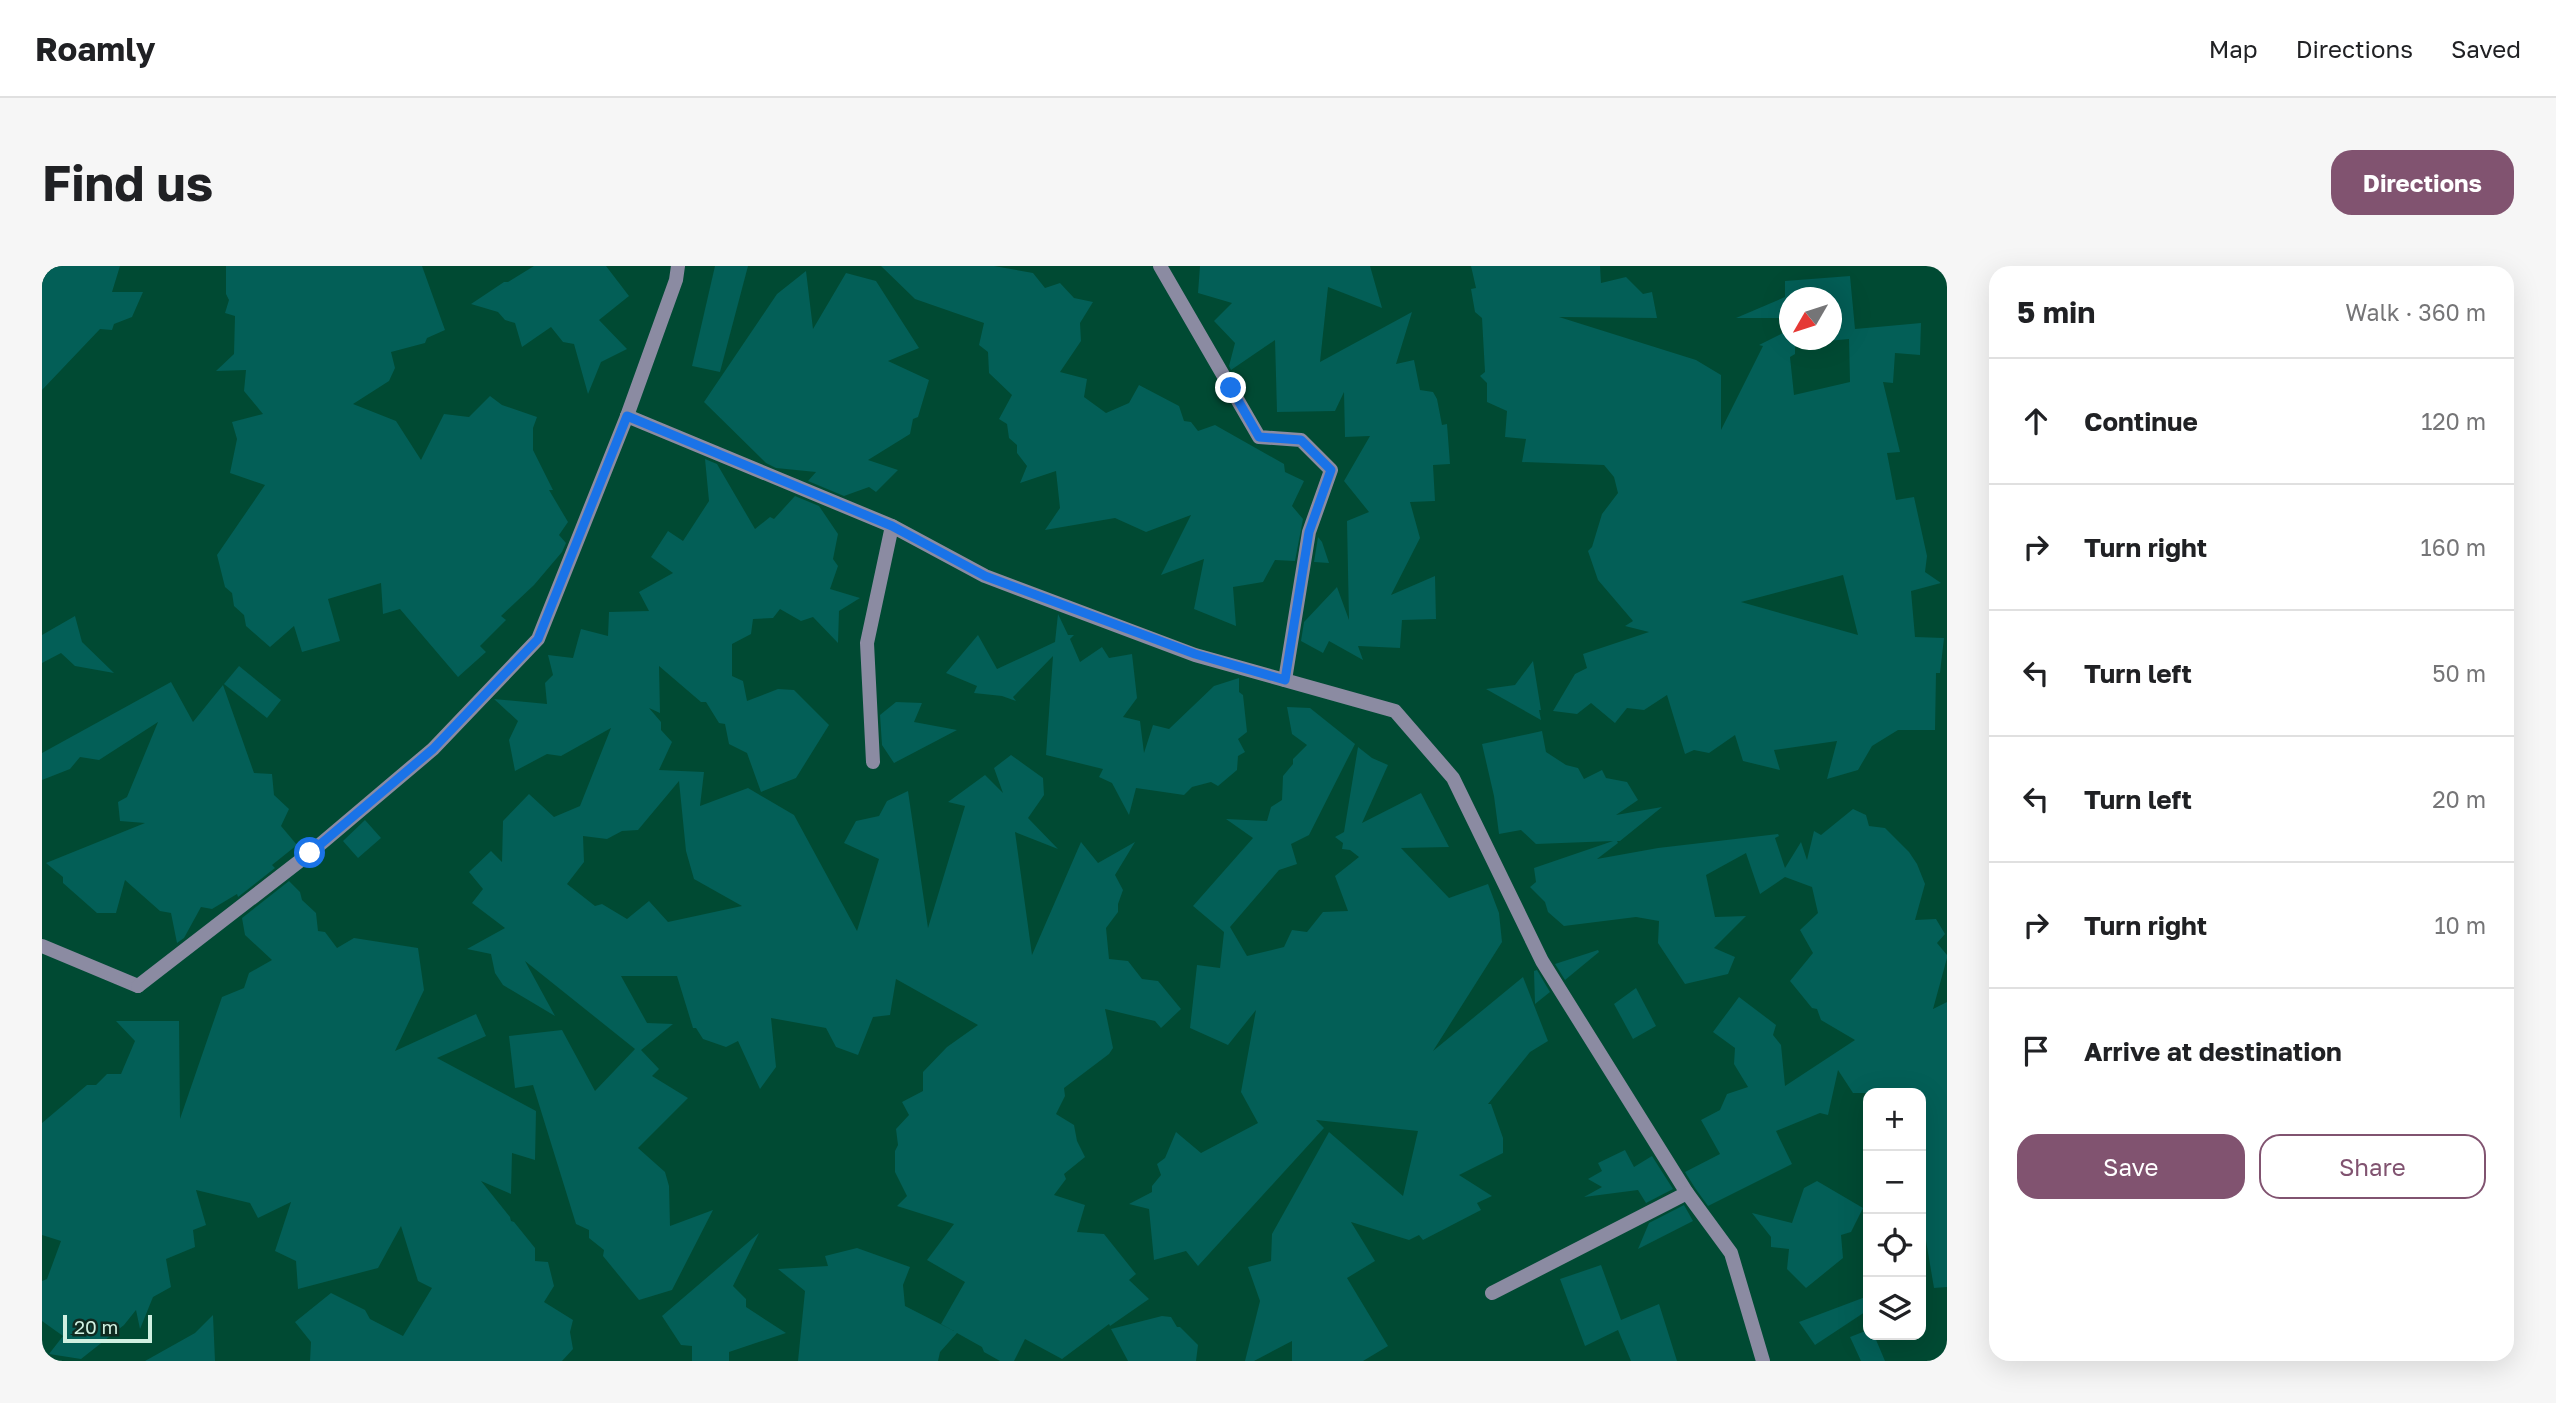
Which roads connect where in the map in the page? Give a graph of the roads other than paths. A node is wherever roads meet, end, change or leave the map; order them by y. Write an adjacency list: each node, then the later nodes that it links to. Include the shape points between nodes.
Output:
1 (678, 266): 3 (street)
2 (1160, 266): 5 (street, via 1259,437 1301,440 1331,470 1309,532)
3 (627, 416): 4 (street); 7 (street, via 538,639 433,749 310,853 138,986)
4 (892, 526): 5 (street, via 985,576 1195,654); 6 (street, via 867,643)
5 (1285, 680): 8 (street, via 1395,711 1453,779 1542,961)
6 (873, 762)
7 (42, 946)
8 (1687, 1193): 9 (street); 10 (street, via 1731,1252)
9 (1492, 1293)
10 (1763, 1361)

